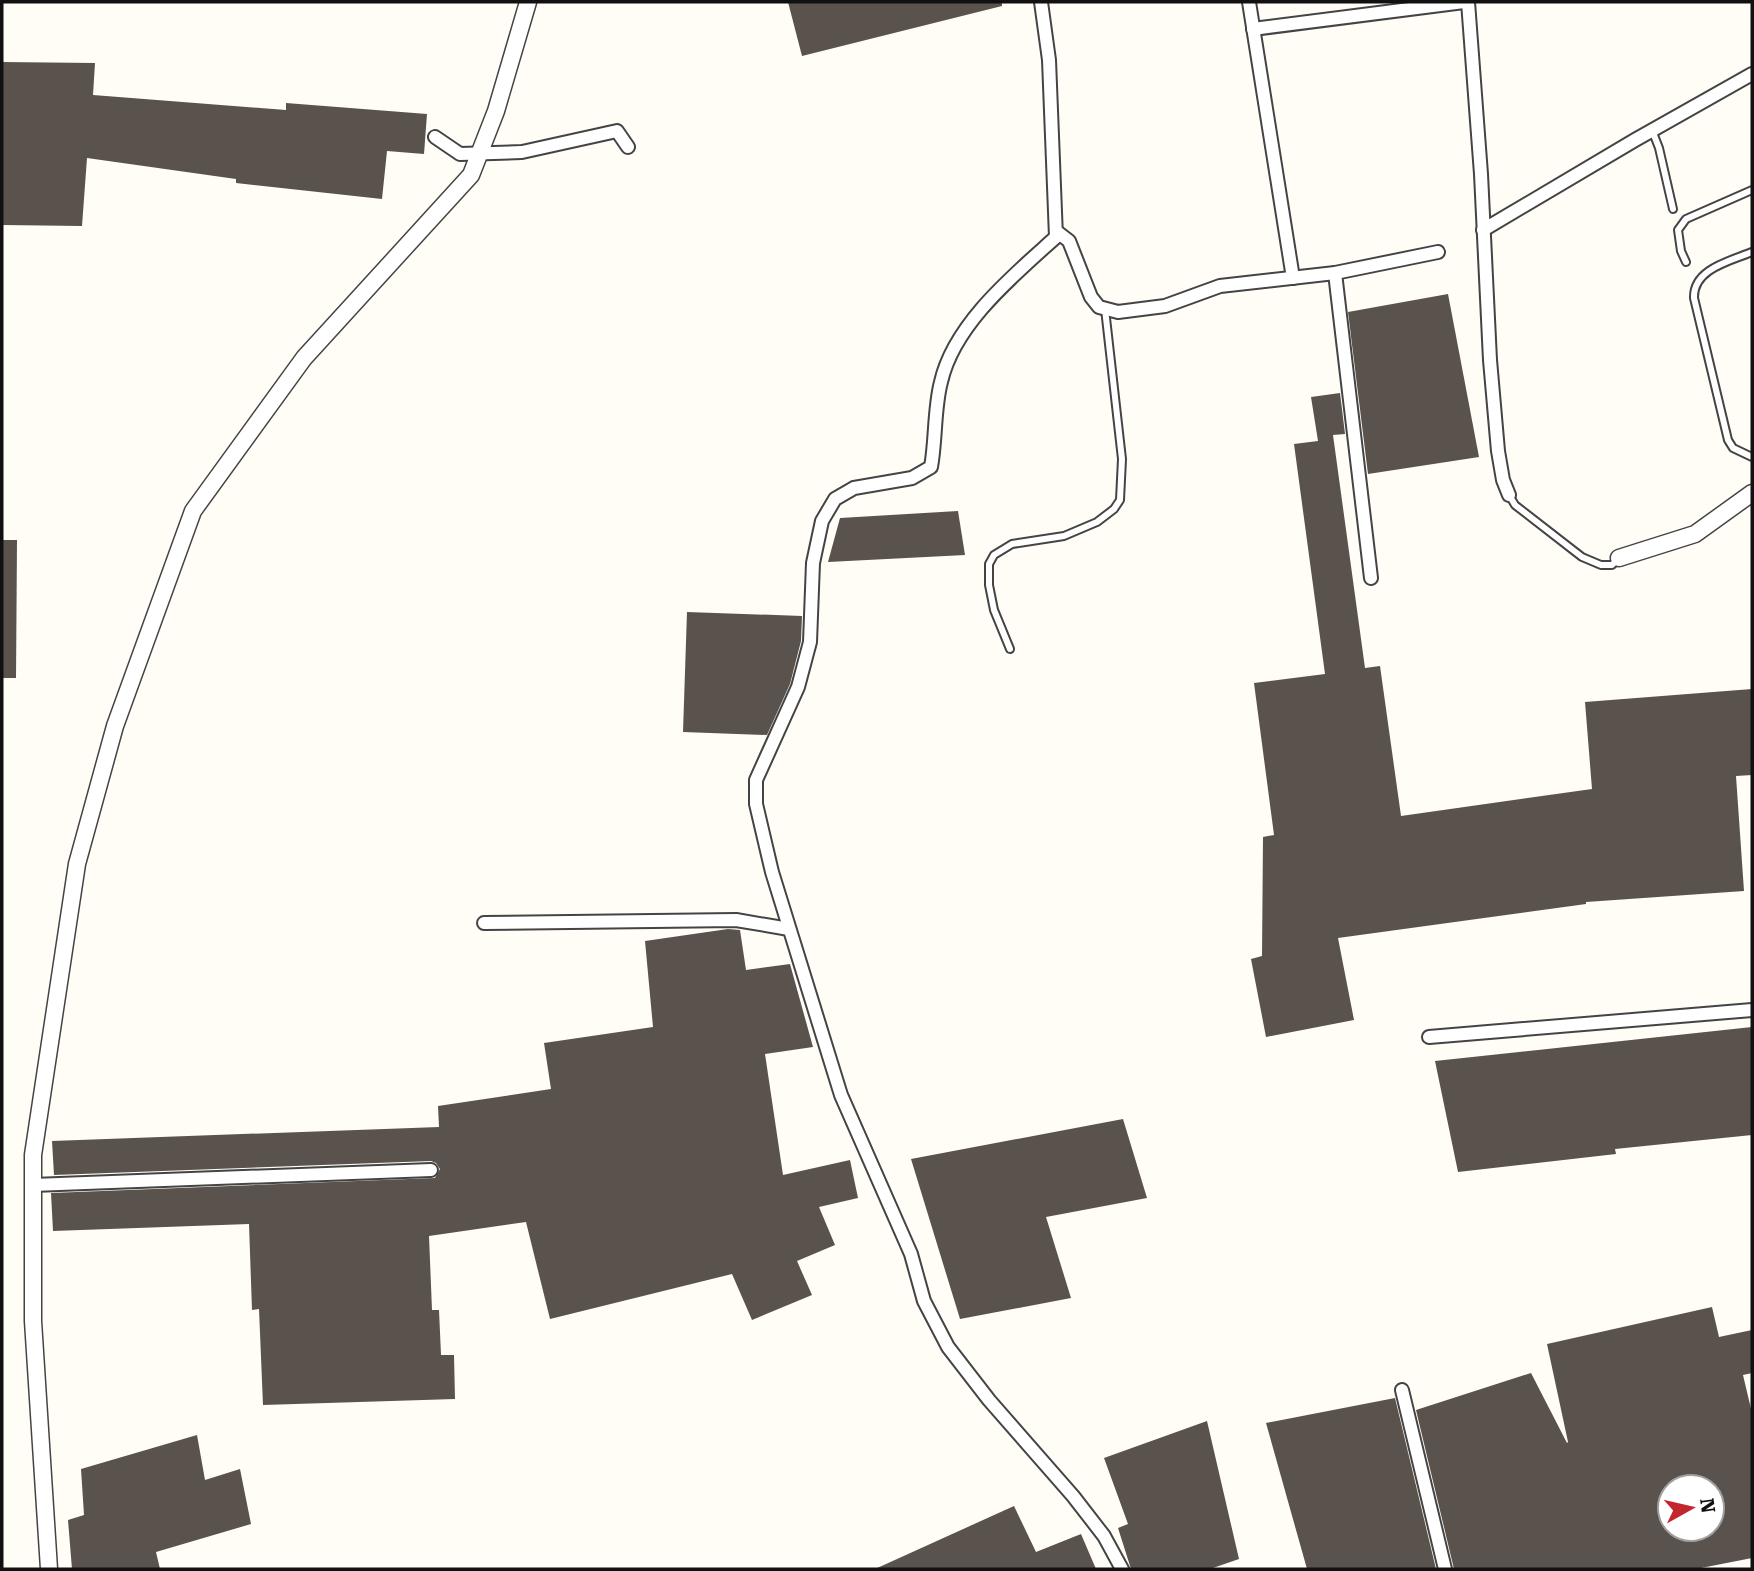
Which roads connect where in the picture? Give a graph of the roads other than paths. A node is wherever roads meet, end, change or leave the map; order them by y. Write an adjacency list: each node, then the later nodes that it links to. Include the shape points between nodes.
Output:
1 (528, 2): 10 (street)
2 (1041, 2): 14 (street, via 1049,60)
3 (1249, 2): 5 (street)
4 (1466, 2): 5 (street); 13 (street)
5 (1253, 29): 19 (street)
6 (1752, 74): 7 (street)
7 (1651, 130): 12 (lane); 13 (street)
8 (435, 137): 10 (street, via 460,154)
9 (628, 148): 10 (street, via 617,131 522,152)
10 (479, 153): 32 (street, via 471,174 304,358 192,511 115,726 77,863 33,1154)
11 (1752, 190): 17 (lane, via 1686,219 1678,230)
12 (1673, 209)
13 (1483, 230): 23 (street, via 1498,451)
14 (1056, 231): 20 (street, via 1069,241 1091,297); 28 (street, via 1056,237 979,312 955,348 940,382 931,467 912,478 854,488 835,499 822,521 813,563 810,642 798,687 756,780 759,817)
15 (1438, 252): 18 (street)
16 (1752, 252): 21 (lane, via 1707,271 1694,288 1694,298 1728,440 1733,448)
17 (1686, 262)
18 (1335, 273): 19 (street); 25 (street)
19 (1293, 278): 20 (street, via 1220,286 1165,306 1118,312)
20 (1105, 309): 26 (lane, via 1122,459 1120,500 1097,522 1064,536 1012,544 994,555 989,585)
21 (1752, 457)
22 (1752, 493): 24 (street, via 1695,534)
23 (1509, 495): 24 (lane, via 1515,505 1582,557 1601,565 1612,565)
24 (1619, 558)
25 (1371, 578)
26 (1010, 649)
27 (484, 923): 28 (street, via 736,920)
28 (789, 929): 35 (street, via 841,1095 911,1254 924,1301 948,1347 1073,1496)
29 (1752, 1010): 30 (street)
30 (1429, 1037)
31 (430, 1170): 32 (street)
32 (33, 1185): 34 (street, via 33,1321)
33 (1402, 1390): 36 (street)
34 (49, 1569)
35 (1122, 1569)
36 (1445, 1569)

